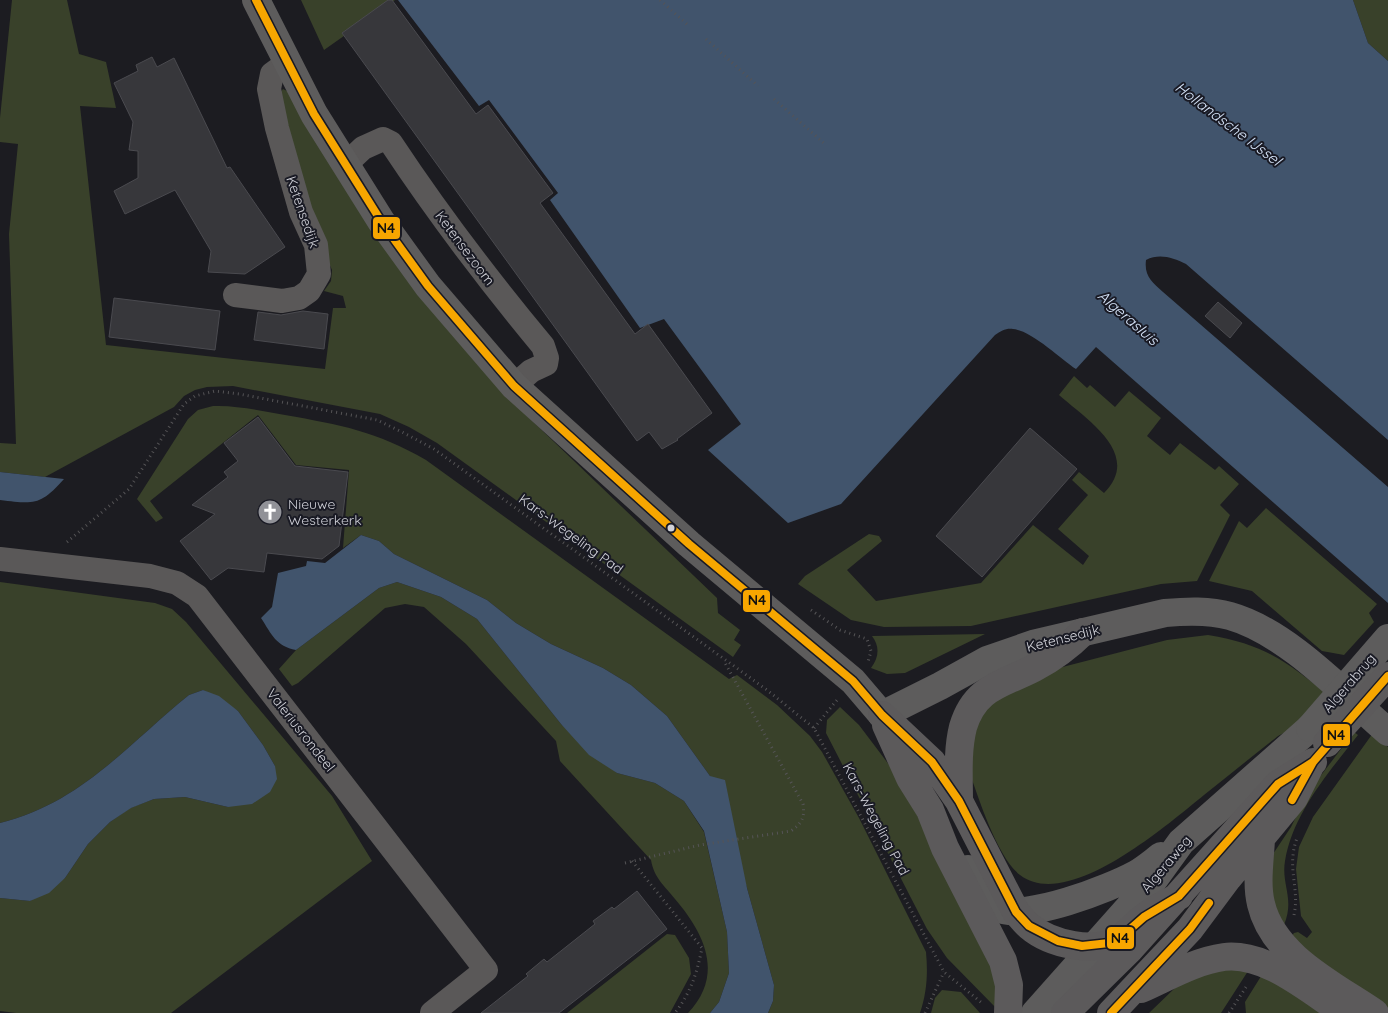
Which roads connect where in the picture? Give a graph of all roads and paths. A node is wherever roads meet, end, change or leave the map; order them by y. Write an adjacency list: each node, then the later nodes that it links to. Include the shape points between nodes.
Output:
1 (256, 0): 5 (street)
2 (660, 0): 3 (path)
3 (689, 26)
4 (706, 40): 6 (path)
5 (287, 63): 9 (street); 10 (street, Ketensedijk, via 272,74 269,89 290,176 316,245 319,274 309,291 299,298 282,301)
6 (758, 86)
7 (774, 99): 8 (path)
8 (826, 145)
9 (346, 164): 11 (street, via 381,221 428,286); 11 (street, Ketensezoom, via 363,148 383,139 391,143 438,213 543,346 546,364 531,371)
10 (235, 296)
11 (514, 386): 19 (street, via 689,544)
12 (0, 559): 13 (street, Valeriusrondeel)
13 (49, 564): 17 (path, Kars-Wegeling Pad, via 65,544 129,489 184,404 195,396 215,392 240,394 377,420 434,448); 39 (street, Valeriusrondeel, via 150,576 177,583 196,596 210,612 486,970)
14 (809, 608): 19 (path, via 840,630 861,636 870,644 871,657)
15 (1083, 632): 20 (street, Ketensedijk, via 1033,644 988,660); 22 (street, Ketensedijk, via 1165,613 1186,611 1229,616 1270,633 1297,652); 24 (main road, via 1064,650 1032,669 994,685 974,704 960,744)
16 (1388, 638): 23 (street, Algerabrug, bridge)
17 (722, 659): 21 (path, Kars-Wegeling Pad); 29 (path, via 803,804 802,823 791,831 700,845)
18 (1388, 676): 23 (main road, Algerabrug, bridge)
19 (853, 681): 20 (street); 21 (path)
20 (882, 714): 24 (main road, via 932,762); 28 (main road, via 910,778 930,810)
21 (814, 728): 35 (path, Kars-Wegeling Pad)
22 (1388, 732)
23 (1317, 744): 26 (main road, via 1294,798); 27 (street, Algeraweg); 31 (main road)
24 (959, 800): 32 (main road)
25 (1299, 832): 34 (path, via 1291,868 1296,908 1293,920)
26 (1261, 839): 34 (main road, via 1260,903); 37 (main road, via 1190,929)
27 (1181, 842): 32 (street, via 1137,873 1106,888 1062,903); 33 (street, Algeraweg, via 1155,878)
28 (945, 848): 32 (street, via 973,874 988,901 996,908); 42 (main road, via 1003,961 1009,985)
29 (632, 861): 30 (path); 40 (path, via 702,948 698,972 688,996)
30 (625, 863)
31 (1179, 896): 33 (main road, via 1144,917 1119,939); 44 (main road)
32 (1016, 912): 33 (main road, via 1029,926 1048,937 1070,944)
33 (1095, 945): 43 (street, Algeraweg)
34 (1272, 952): 37 (main road, via 1224,957 1189,967); 38 (path); 47 (main road); 48 (main road, via 1304,964)
35 (944, 972): 36 (path, Kars-Wegeling Pad); 41 (path)
36 (982, 1003)
37 (1120, 1004)
38 (1233, 1006): 45 (path); 46 (path)
39 (432, 1013)
40 (675, 1013)
41 (925, 1013)
42 (1008, 1013)
43 (1034, 1013)
44 (1065, 1013)
45 (1229, 1013)
46 (1236, 1013)
47 (1344, 1013)
48 (1374, 1013)

